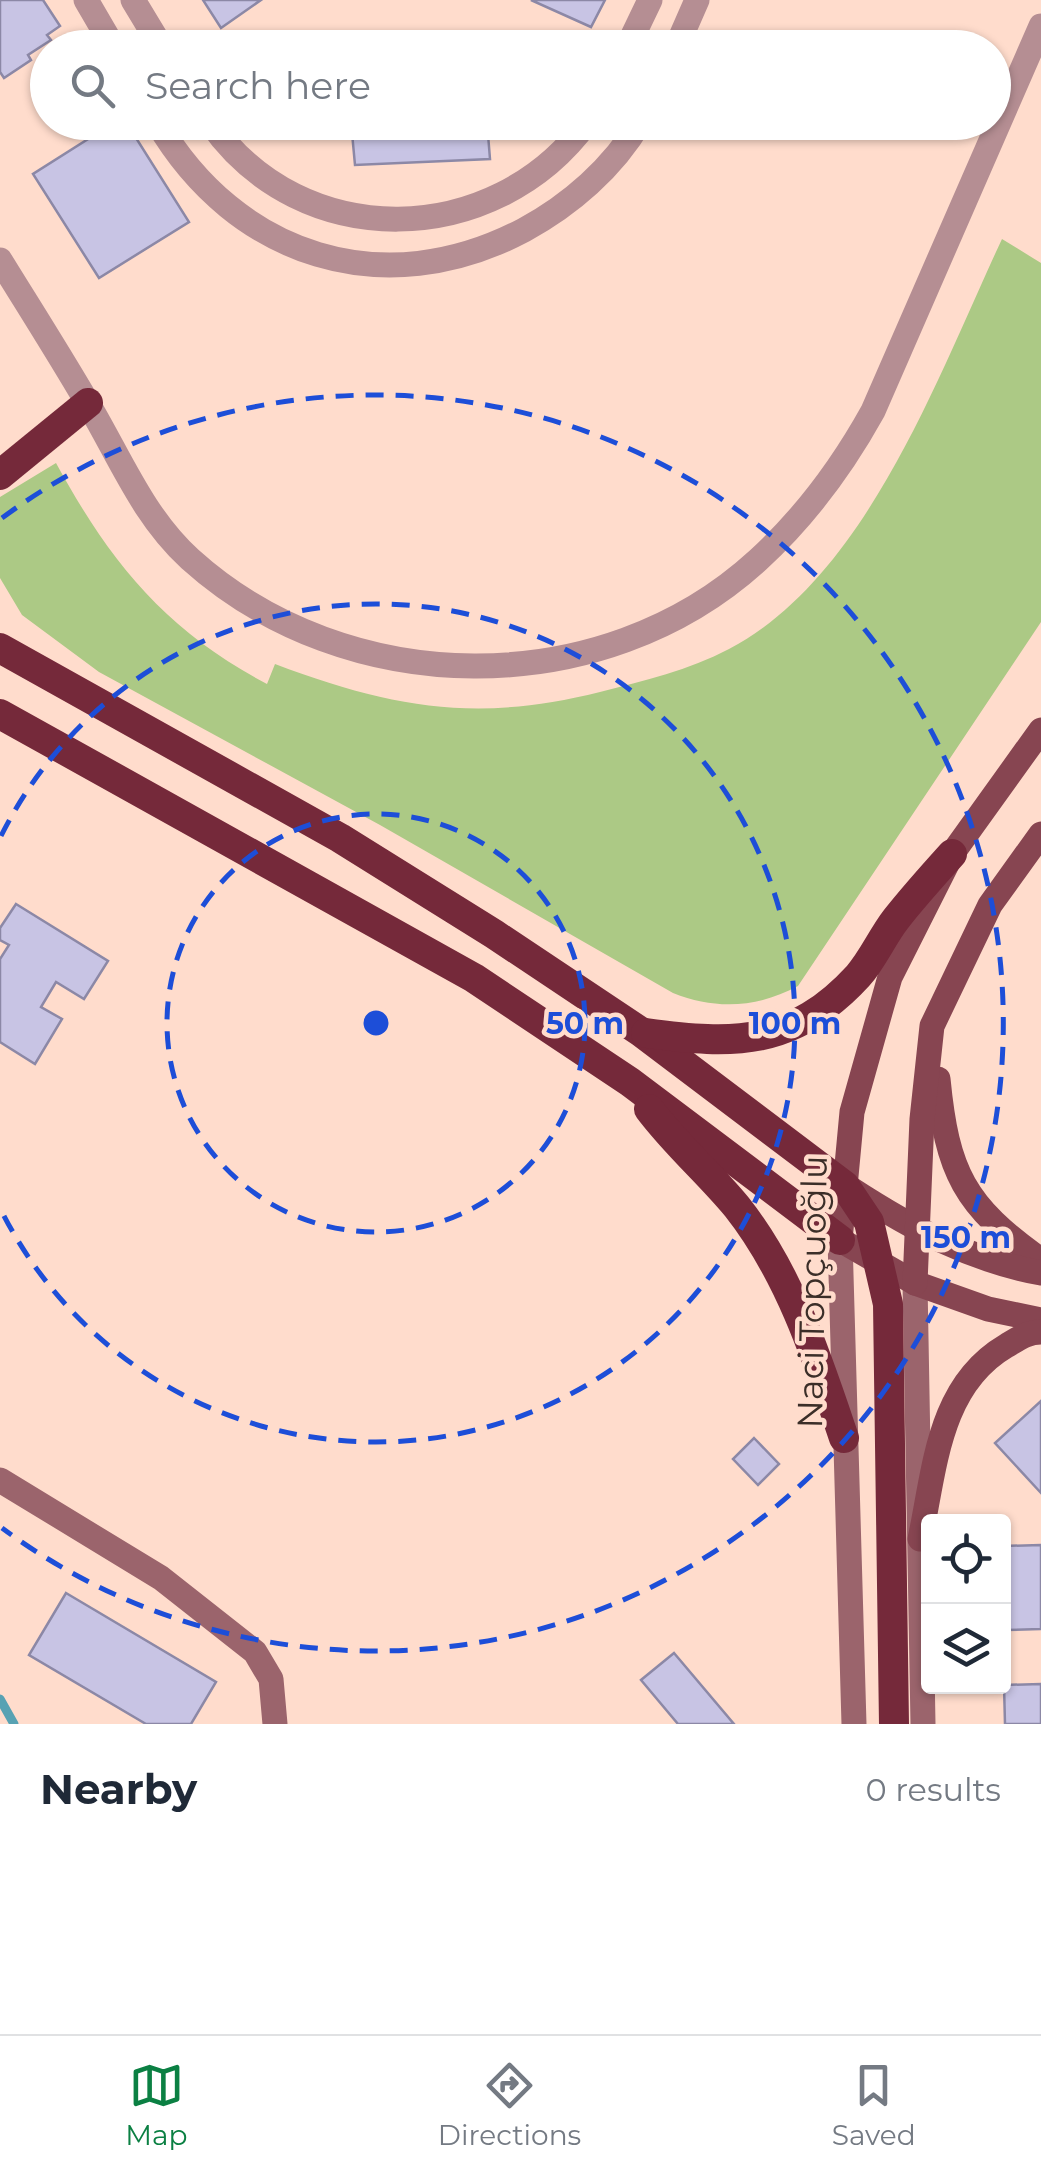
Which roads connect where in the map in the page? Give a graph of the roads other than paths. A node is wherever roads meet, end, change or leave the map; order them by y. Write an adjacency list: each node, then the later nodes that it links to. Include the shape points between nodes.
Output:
1 (86, 0): 6 (street)
2 (133, 0): 7 (street)
3 (650, 0): 8 (street)
4 (697, 0): 9 (street)
5 (1041, 26): 10 (street)
6 (104, 30)
7 (151, 30)
8 (636, 30)
9 (684, 30)
10 (1011, 95)
11 (170, 140): 14 (street, via 200,183 245,222 327,258 387,266 479,250 538,223 592,182)
12 (225, 140): 13 (street, via 278,188 341,214 394,222 470,210 512,192)
13 (571, 140)
14 (626, 140)
15 (991, 140): 17 (street, via 873,411 805,513 705,600 654,629 587,654 468,668 350,649 290,626 238,596 152,521)
16 (0, 260): 17 (street)
17 (88, 404): 18 (highway)
18 (0, 475)
19 (2, 646): 25 (highway, via 340,838)
20 (0, 714): 26 (highway, via 474,978)
21 (1041, 730): 23 (main road, Naci Topçuoğlu)
22 (1041, 834): 24 (main road, via 990,905)
23 (952, 854): 25 (highway, via 895,920 860,974 814,1018 753,1038 707,1042); 27 (main road, Naci Topçuoğlu, via 890,976 852,1112)
24 (932, 1026): 28 (main road); 31 (main road, via 944,1136 965,1189 993,1226)
25 (641, 1032): 27 (highway)
26 (630, 1082): 29 (highway); 36 (highway, via 765,1247 819,1362)
27 (844, 1186): 28 (main road); 29 (main road, Naci Topçuoğlu); 30 (highway, via 869,1222)
28 (918, 1232): 32 (main road, via 998,1265); 33 (main road)
29 (840, 1240): 30 (main road); 36 (main road, Naci Topçuoğlu)
30 (881, 1260): 33 (main road); 41 (highway, via 888,1304)
31 (1041, 1260)
32 (1041, 1273)
33 (915, 1283): 34 (main road); 38 (main road)
34 (1041, 1320)
35 (1041, 1332): 38 (main road, via 996,1352 958,1388)
36 (844, 1438): 40 (main road, Naci Topçuoğlu)
37 (0, 1480): 39 (main road, via 160,1578 255,1652 271,1678)
38 (920, 1538): 42 (main road)
39 (275, 1724)
40 (854, 1724)
41 (894, 1724)
42 (923, 1724)

